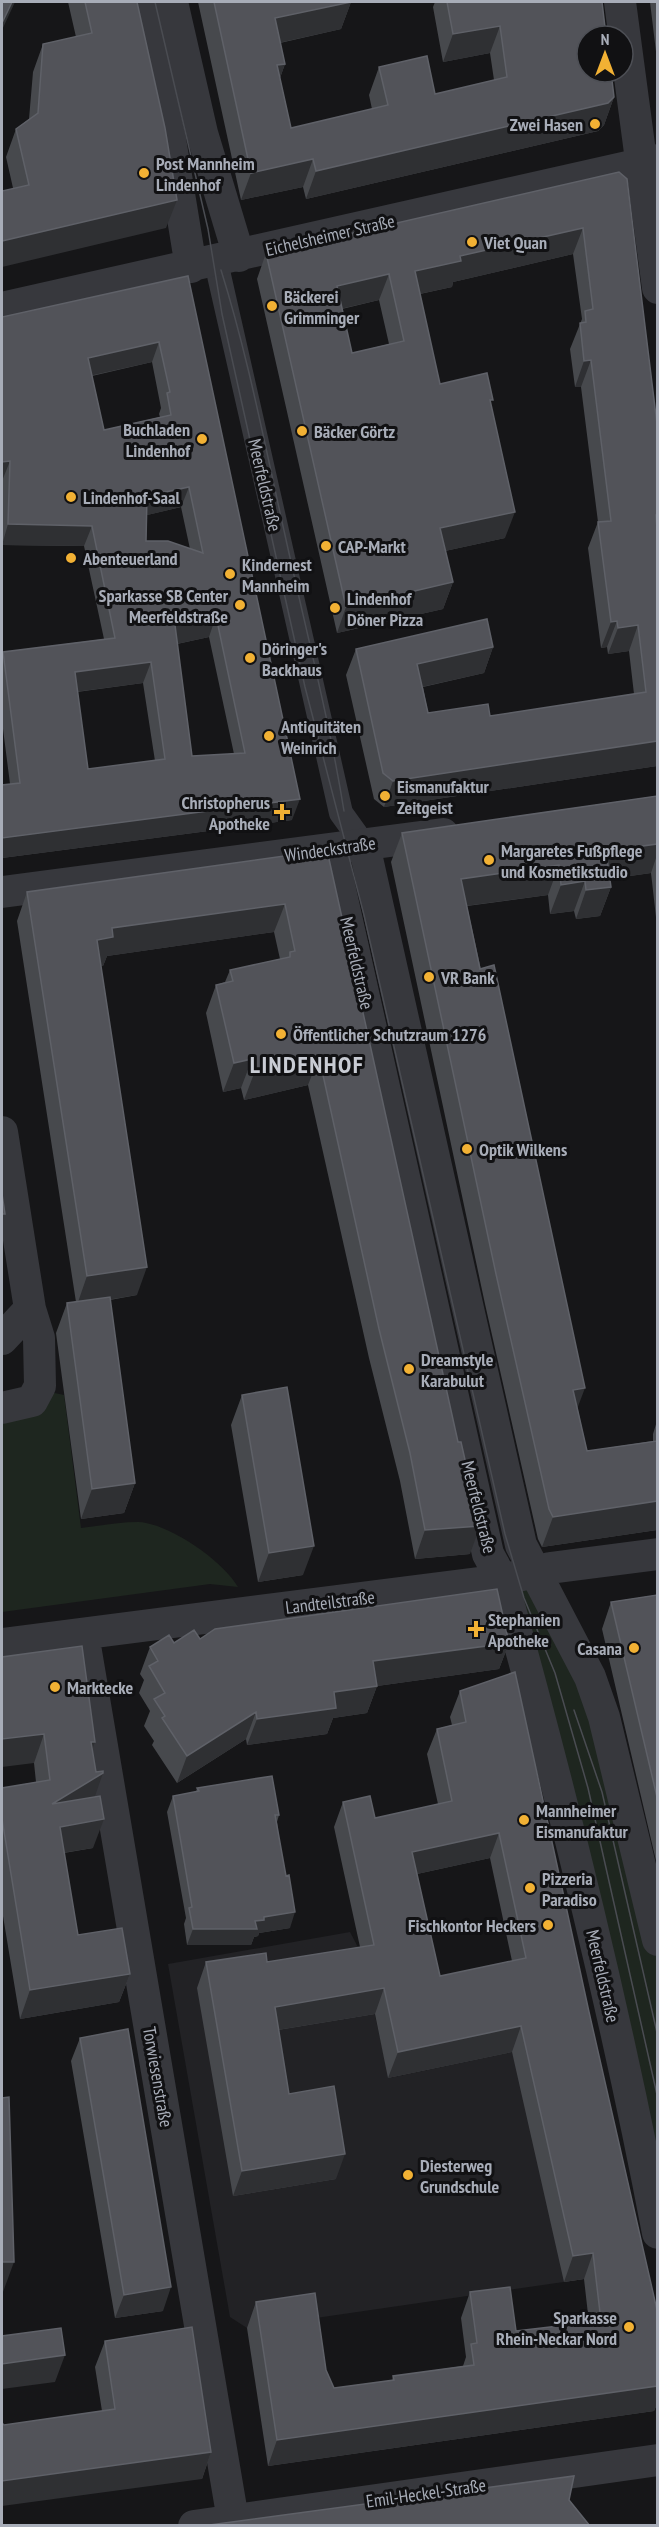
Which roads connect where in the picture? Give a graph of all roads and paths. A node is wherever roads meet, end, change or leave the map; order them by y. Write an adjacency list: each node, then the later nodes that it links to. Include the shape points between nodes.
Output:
1 (140, 2): 5 (street, Meerfeldstraße, via 170,139)
2 (172, 2): 5 (street, Meerfeldstraße, via 202,134)
3 (620, 2): 4 (street)
4 (649, 162): 5 (street, Eichelsheimer Straße); 6 (street)
5 (215, 262): 7 (street, Eichelsheimer Straße); 8 (street, Meerfeldstraße)
6 (657, 288)
7 (2, 308)
8 (340, 813): 10 (street, Meerfeldstraße); 11 (street, Meerfeldstraße)
9 (470, 830): 10 (street, Windeckstraße)
10 (364, 845): 11 (street, Windeckstraße); 18 (street, Meerfeldstraße, via 521,1545)
11 (331, 849): 12 (street, Windeckstraße); 19 (street, Meerfeldstraße, via 488,1554)
12 (2, 892)
13 (2, 1132): 14 (street)
14 (30, 1310): 15 (street); 16 (street, via 39,1338 40,1386 32,1401)
15 (2, 1339)
16 (2, 1408)
17 (657, 1554): 18 (street, Landteilstraße)
18 (535, 1572): 19 (street, Landteilstraße); 22 (street, Meerfeldstraße, via 590,1677 604,1717)
19 (502, 1580): 20 (street, Landteilstraße); 23 (street, Meerfeldstraße, via 570,1831)
20 (82, 1634): 21 (street, Landteilstraße); 25 (street, Torwiesenstraße)
21 (2, 1644)
22 (657, 1940)
23 (657, 2233)
24 (657, 2460): 25 (street, Emil-Heckel-Straße)
25 (233, 2520): 26 (street, Emil-Heckel-Straße)
26 (194, 2526)

